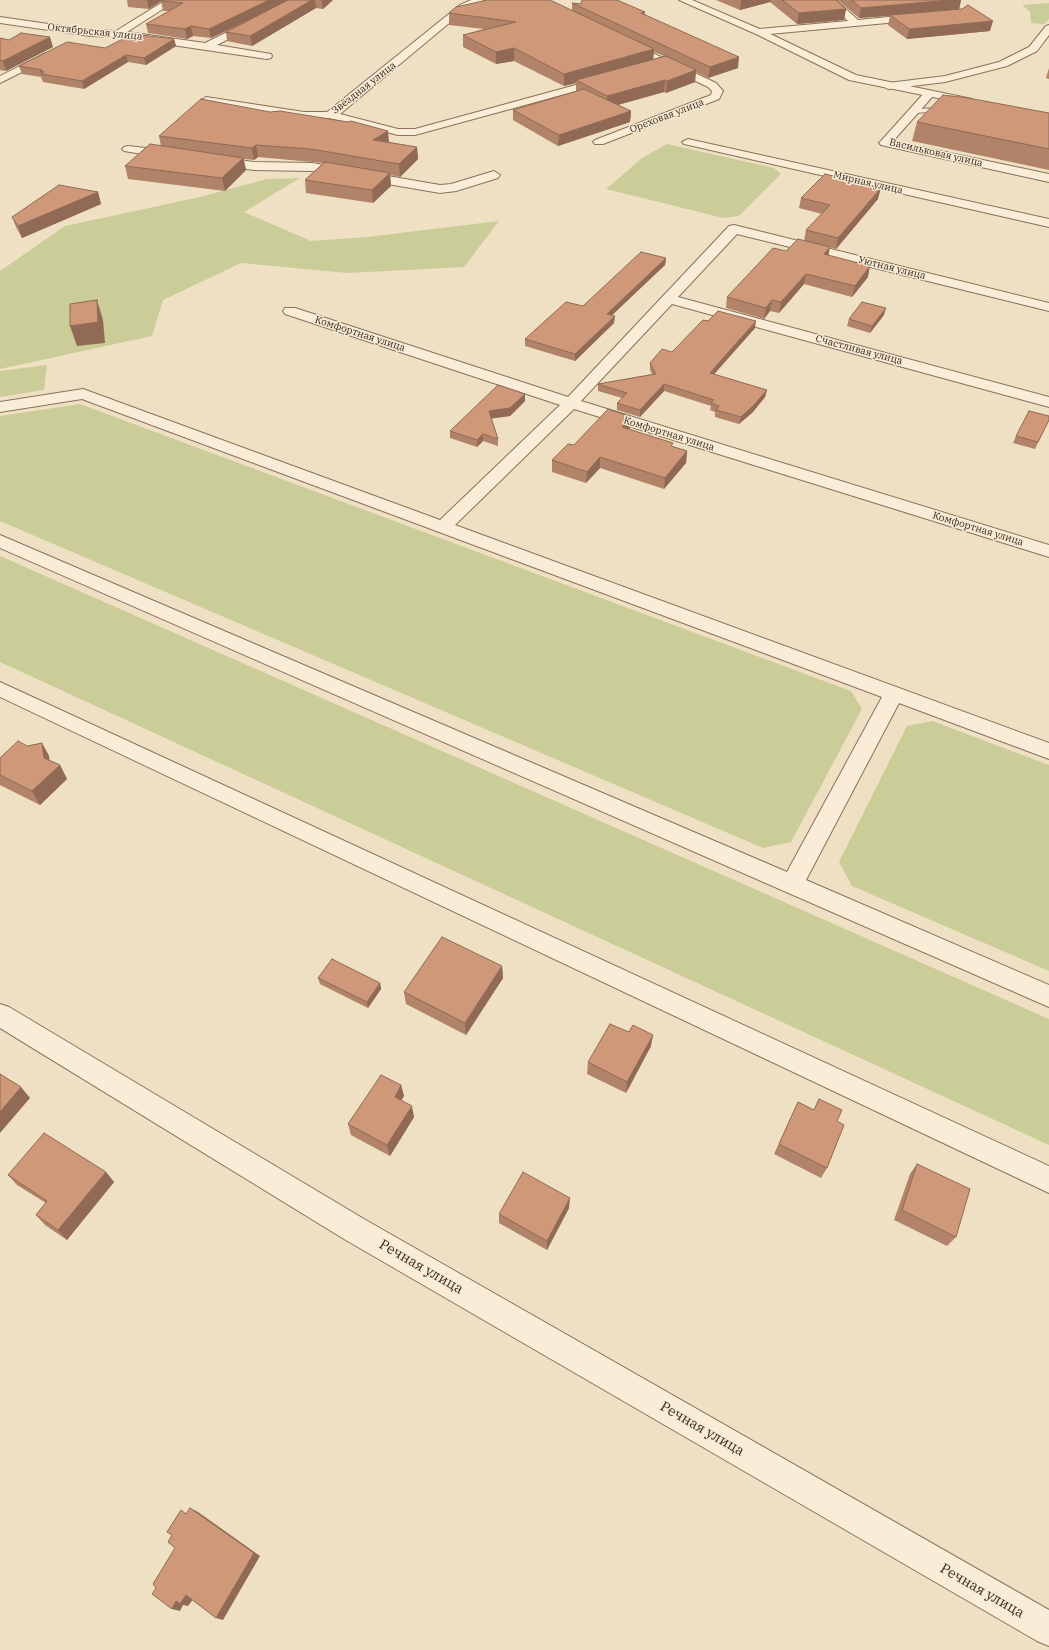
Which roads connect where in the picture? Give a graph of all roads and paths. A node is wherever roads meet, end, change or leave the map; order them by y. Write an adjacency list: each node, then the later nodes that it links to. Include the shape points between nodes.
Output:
1 (172, 0): 12 (street)
2 (300, 0): 15 (street)
3 (478, 0): 28 (street, Звёздная улица, via 463,7 336,112)
4 (684, 0): 10 (street)
5 (830, 0): 8 (street)
6 (927, 16): 8 (street)
7 (0, 20): 11 (street, Октябрьская улица)
8 (856, 23): 10 (street)
9 (1049, 28): 22 (street, via 1033,49 1003,64 945,79)
10 (759, 32): 22 (street, via 853,78)
11 (90, 33): 12 (street, Октябрьская улица); 14 (street)
12 (118, 34): 15 (street, Октябрьская улица)
13 (617, 40): 18 (street, Ореховая улица)
14 (72, 42)
15 (206, 46): 17 (street)
16 (52, 52): 21 (street)
17 (267, 56)
18 (666, 63): 19 (street); 29 (street, Ореховая улица, via 712,85 718,91 714,97)
19 (651, 67)
20 (613, 78): 28 (street, via 415,132 398,132)
21 (0, 80)
22 (888, 86): 23 (street)
23 (929, 94): 25 (street); 27 (street, Васильковая улица)
24 (206, 100): 28 (street, Звёздная улица, via 304,116)
25 (981, 104)
26 (950, 110): 27 (lane)
27 (914, 111): 35 (street, Васильковая улица, via 885,143)
28 (329, 115)
29 (599, 142)
30 (688, 142): 36 (street, Мирная улица)
31 (128, 149): 32 (street)
32 (183, 157)
33 (206, 160): 34 (street, via 254,166 312,167 440,189 452,188)
34 (494, 175)
35 (1049, 178)
36 (1049, 224)
37 (670, 299): 38 (street, Уютная улица, via 734,229); 40 (street, Счастливая улица); 41 (street)
38 (1049, 307)
39 (290, 311): 41 (street, Комфортная улица)
40 (1049, 402)
41 (571, 403): 43 (street); 45 (street, Комфортная улица)
42 (0, 407): 43 (street, via 83,394)
43 (444, 526): 47 (street)
44 (0, 541): 49 (street)
45 (1049, 551)
46 (0, 689): 52 (street)
47 (894, 694): 48 (street); 49 (street)
48 (1049, 751)
49 (792, 884): 50 (street)
50 (1049, 996)
51 (0, 1015): 53 (street, Речная улица, via 354,1229)
52 (1049, 1180)
53 (1049, 1629)

